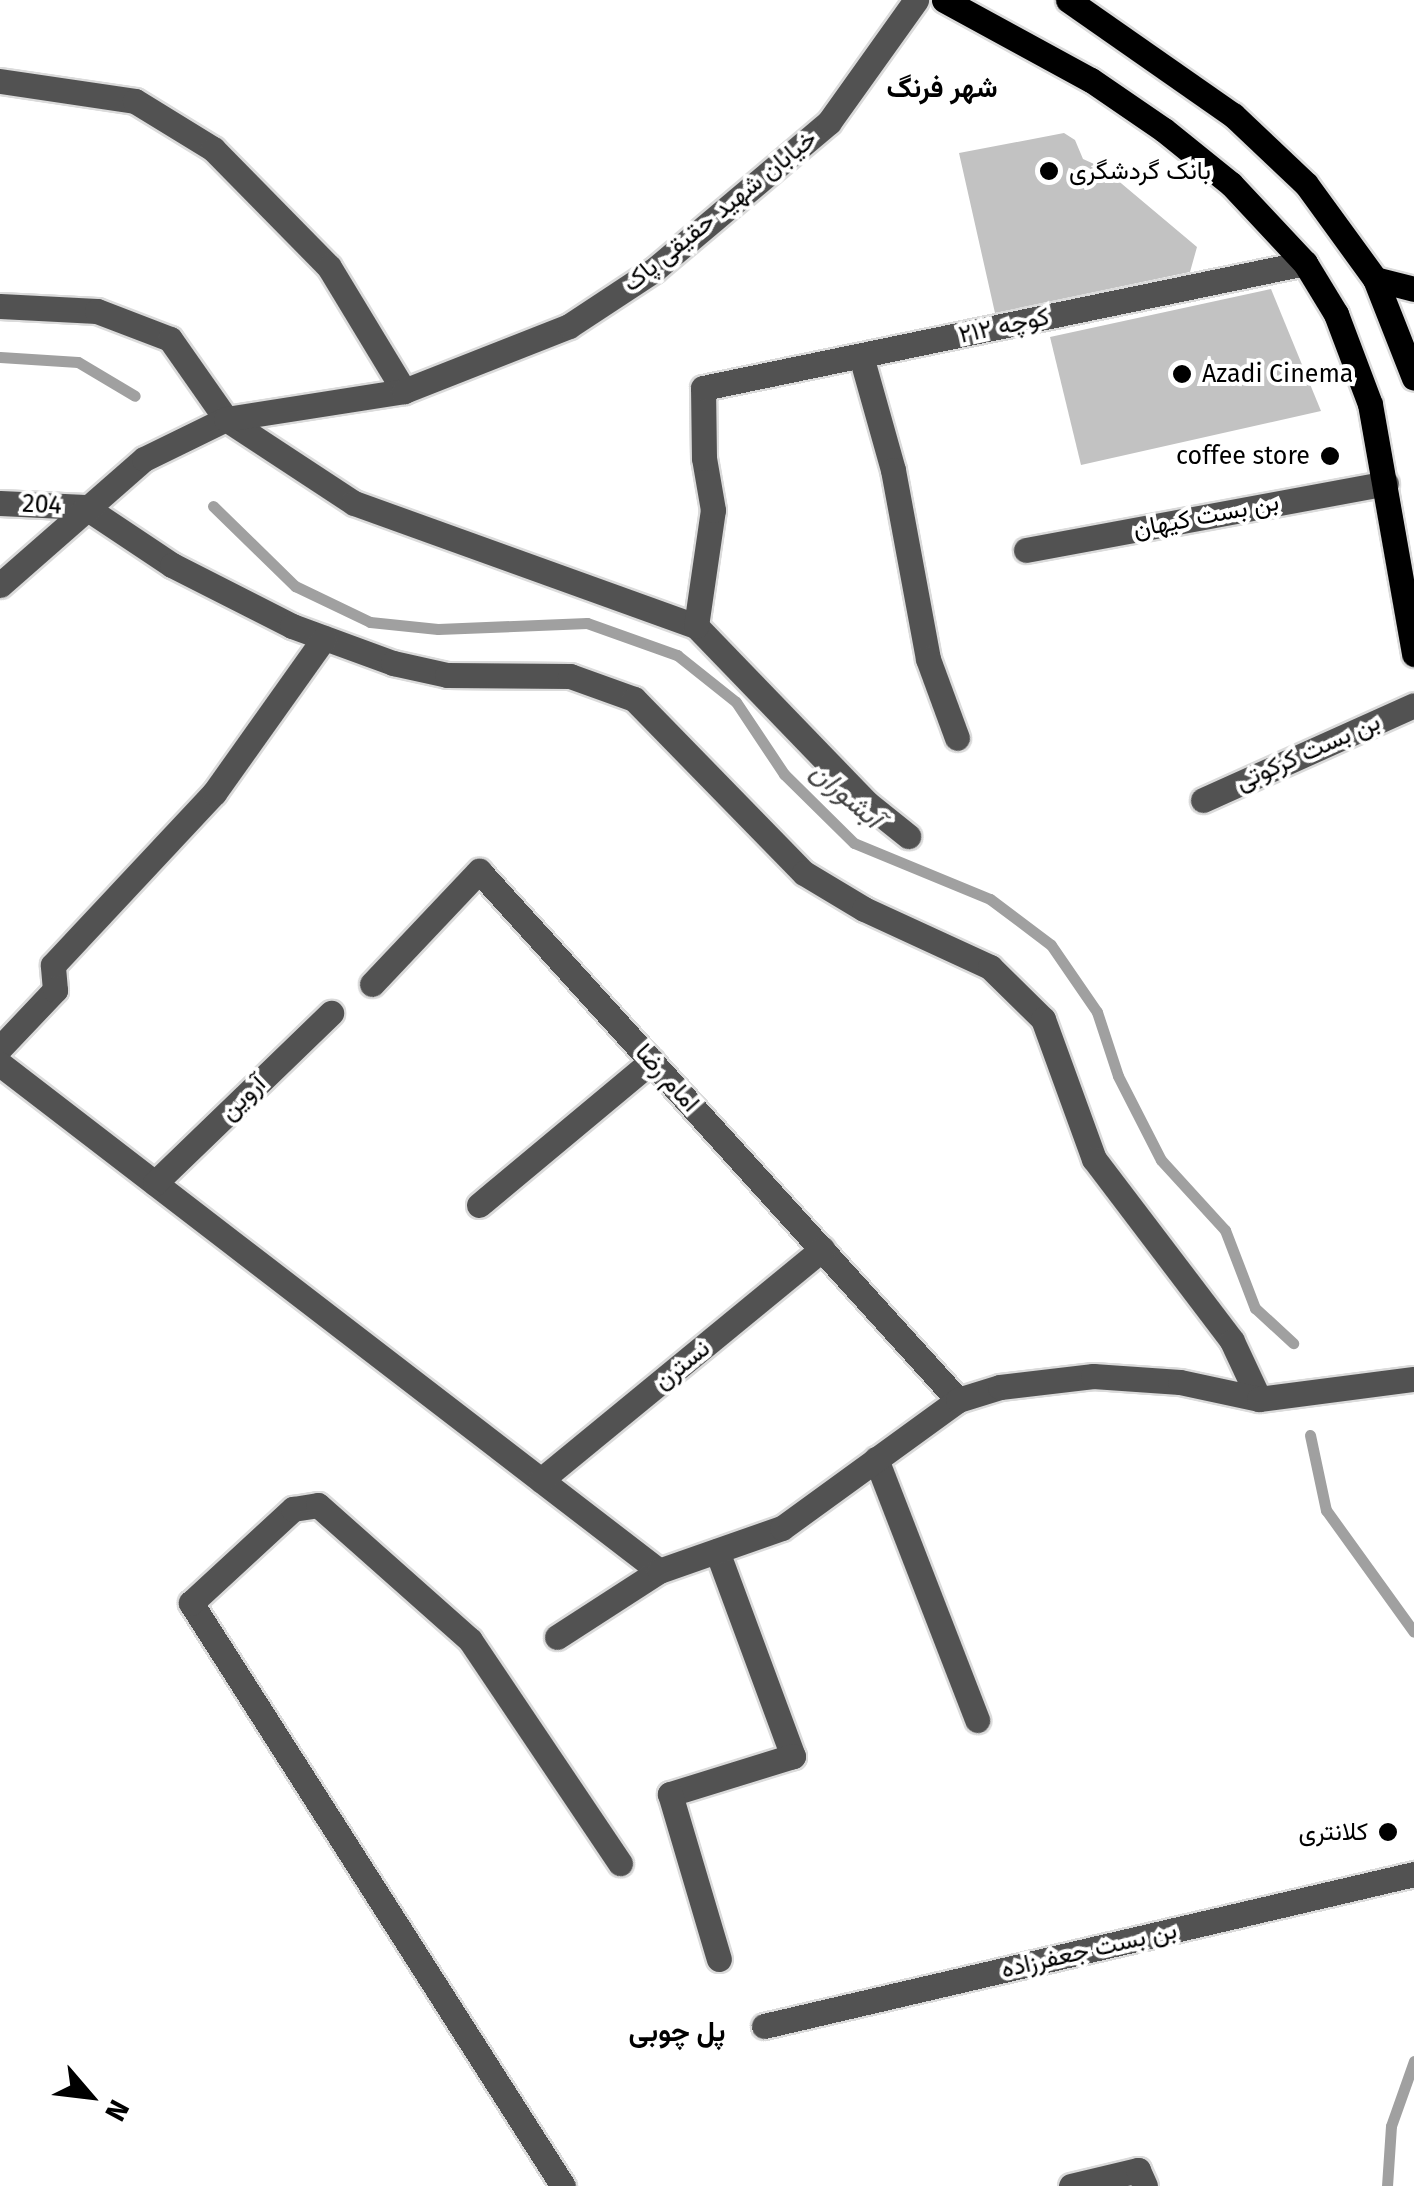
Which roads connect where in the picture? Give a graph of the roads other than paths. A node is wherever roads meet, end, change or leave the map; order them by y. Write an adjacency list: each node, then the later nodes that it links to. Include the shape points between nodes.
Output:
1 (916, 0): 11 (street, خیابان شهید حقیقی پاک, via 830,122 654,270 569,326)
2 (944, 0): 5 (main road, via 1091,80 1164,130 1231,184)
3 (1068, 0): 6 (main road, via 1274,150)
4 (0, 81): 11 (street, via 135,102 214,149 329,267)
5 (1305, 263): 9 (street, کوچه ۲۱۲); 13 (main road, via 1353,352)
6 (1375, 279): 7 (main road); 10 (main road)
7 (1414, 290)
8 (0, 306): 12 (street, via 98,310 170,339)
9 (862, 356): 18 (street, کوچه ۲۱۲, via 703,388 713,510); 22 (street, via 893,470 928,659)
10 (1414, 378)
11 (404, 391): 12 (street, خیابان شهید حقیقی پاک)
12 (226, 419): 15 (street, خیابان شهید حقیقی پاک, via 144,459); 18 (street, via 354,503)
13 (1386, 483): 16 (street, بن بست کیهان); 20 (main road)
14 (0, 503): 15 (street, 204)
15 (85, 507): 17 (street, خیابان شهید حقیقی پاک); 19 (street, via 172,564)
16 (1026, 550)
17 (0, 585)
18 (696, 626): 24 (street, via 867,803)
19 (324, 638): 27 (street, via 214,792 53,966 56,990); 34 (street, via 446,675 570,676 634,699 804,873 864,910 990,967 1043,1020 1094,1159 1232,1341)
20 (1414, 654)
21 (1414, 705): 23 (street, بن بست کرکوتی)
22 (957, 738)
23 (1202, 800)
24 (908, 836)
25 (372, 984): 28 (street, امام رضا, via 479,871)
26 (330, 1013): 30 (street, آروین)
27 (0, 1048)
28 (652, 1062): 31 (street); 32 (street, امام رضا)
29 (0, 1064): 30 (street)
30 (155, 1183): 37 (street)
31 (479, 1205)
32 (822, 1249): 35 (street, امام رضا); 37 (street, نسترن)
33 (1414, 1379): 34 (street)
34 (1260, 1399): 35 (street, via 1180,1382 1093,1376 1000,1387)
35 (958, 1400): 36 (street)
36 (876, 1459): 38 (street, via 782,1528); 41 (street)
37 (541, 1480): 39 (street)
38 (717, 1550): 39 (street); 44 (street, via 793,1756 670,1794)
39 (659, 1571): 40 (street)
40 (557, 1637)
41 (977, 1720)
42 (620, 1863): 46 (street, via 470,1640 318,1505 293,1509 191,1603)
43 (1414, 1874): 45 (street, بن بست جعفرزاده)
44 (719, 1959)
45 (764, 2026)
46 (562, 2186)
47 (1070, 2186): 48 (street, via 1138,2170)
48 (1145, 2186)

